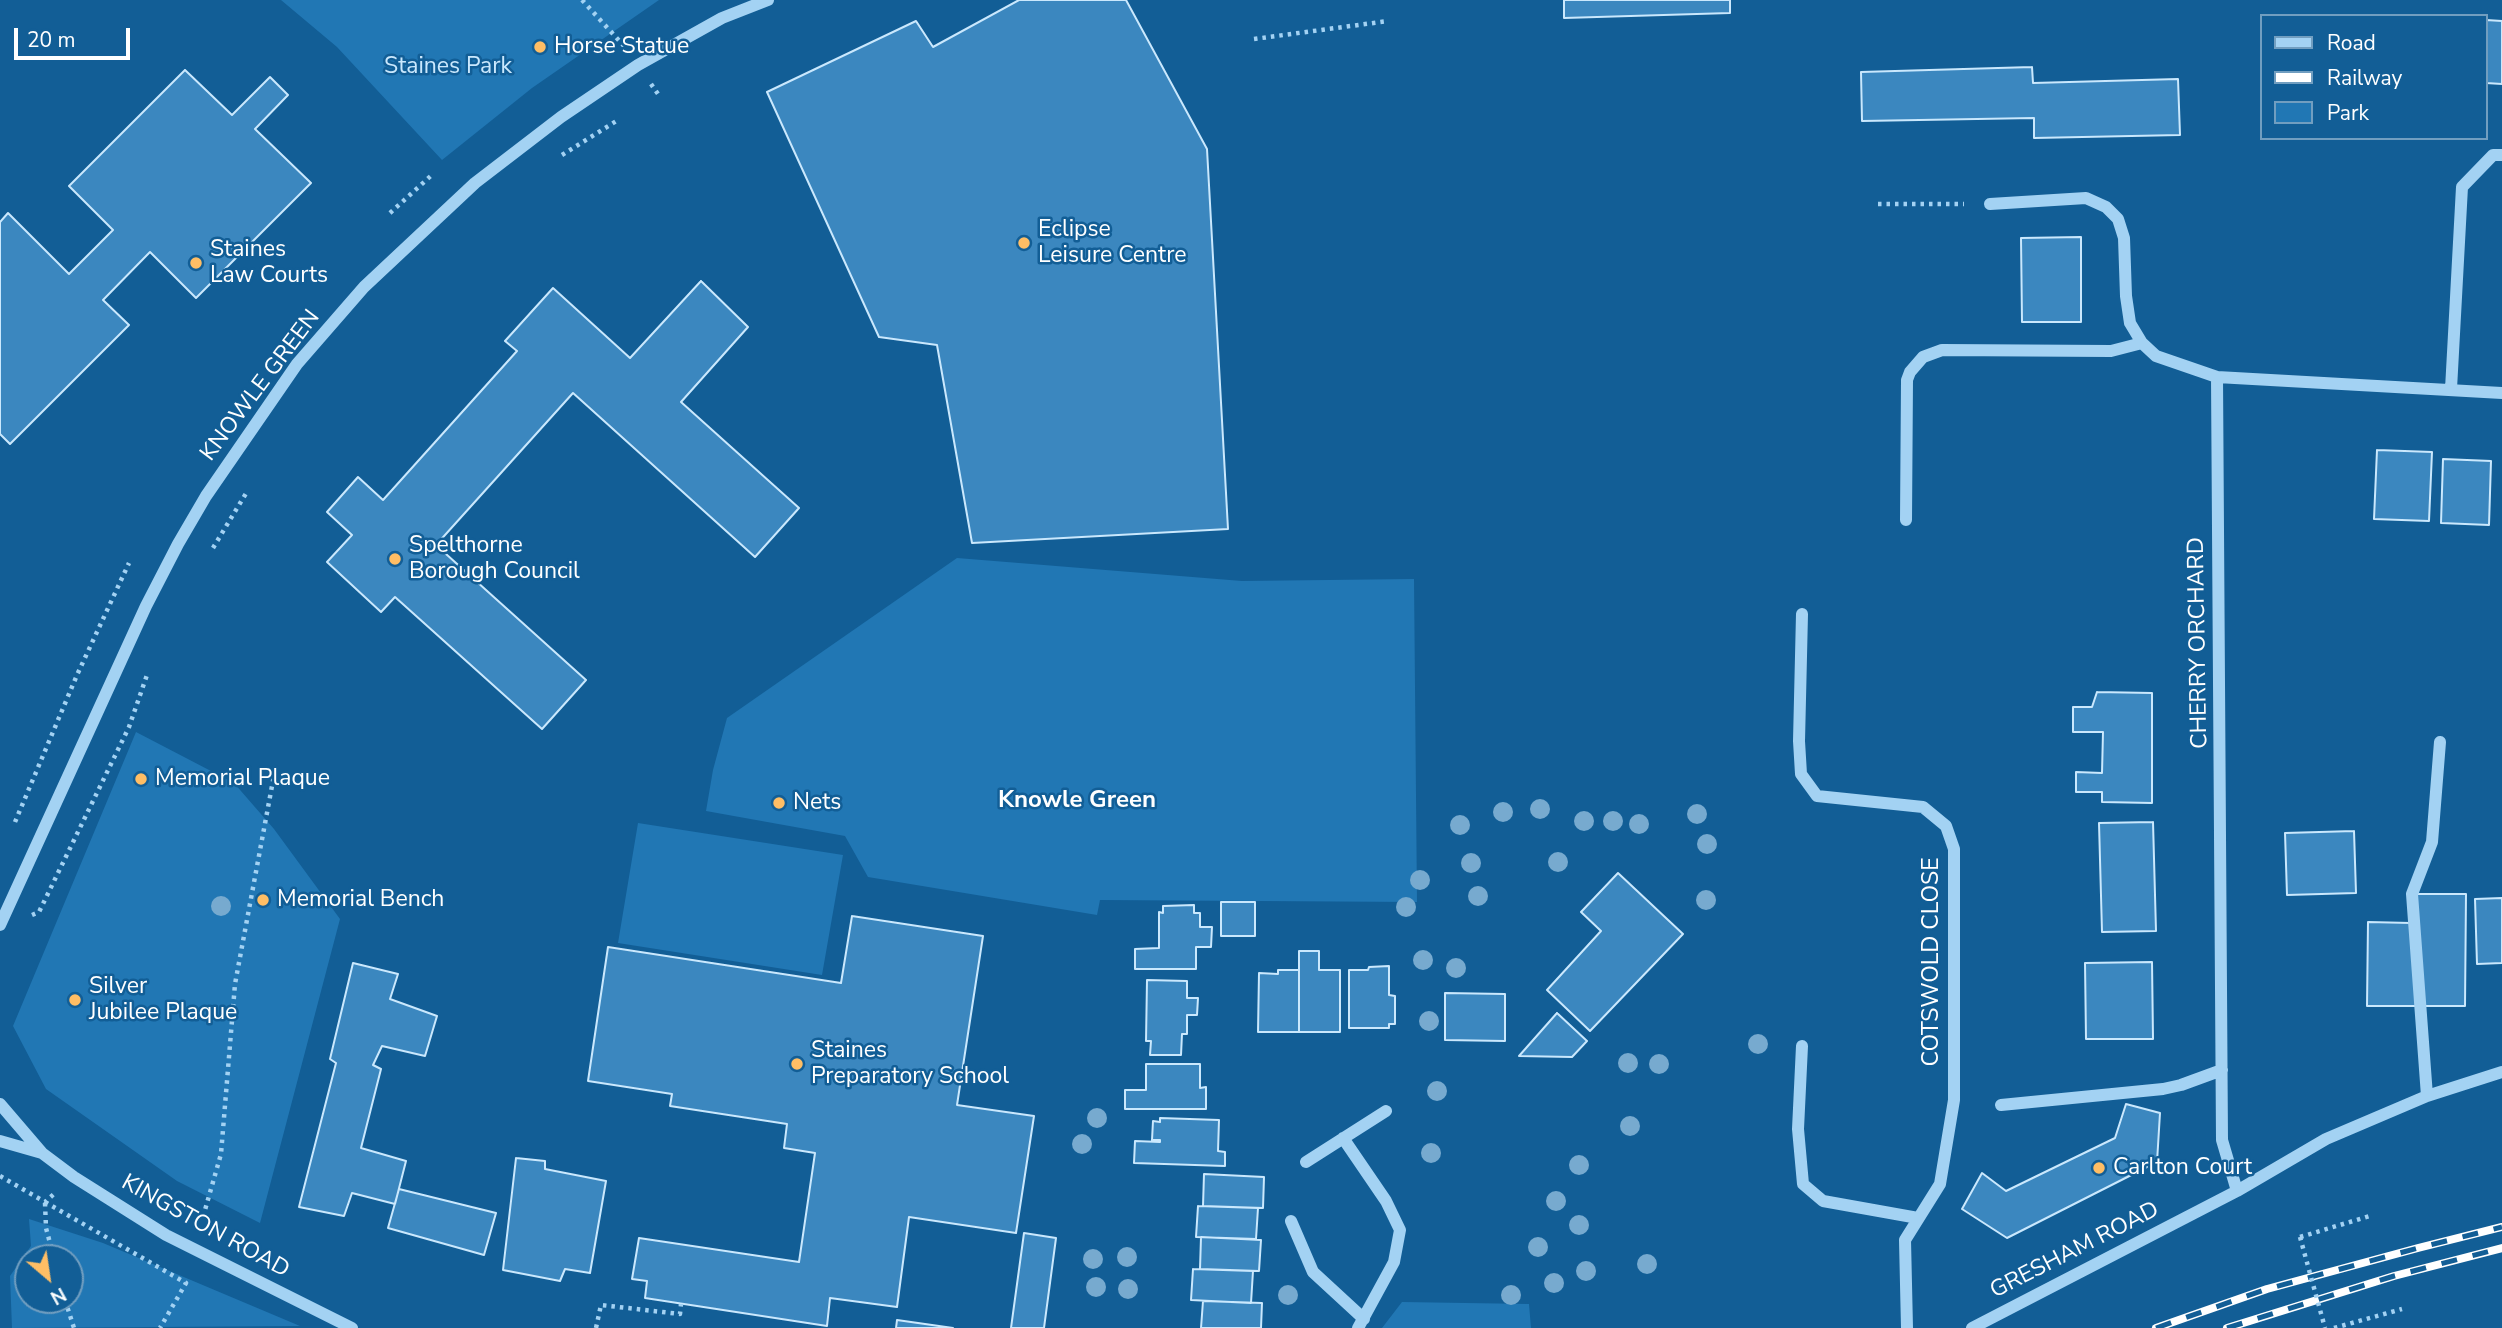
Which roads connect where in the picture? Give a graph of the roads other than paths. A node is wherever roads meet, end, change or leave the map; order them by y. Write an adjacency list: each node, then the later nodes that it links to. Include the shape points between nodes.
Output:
1 (768, 0): 11 (street, KNOWLE GREEN, via 722,18 638,65 475,183 364,287 297,364 178,544)
2 (2502, 155): 6 (street, via 2493,156 2462,187)
3 (1990, 204): 4 (street, via 2086,198 2106,207 2118,219 2124,239 2130,323)
4 (2142, 343): 5 (street, via 2156,356); 8 (street, via 2111,351 1942,350 1923,357 1907,380)
5 (2217, 377): 6 (street); 13 (street, CHERRY ORCHARD)
6 (2451, 389): 7 (street)
7 (2502, 393)
8 (1906, 520)
9 (1801, 614): 24 (street, COTSWOLD CLOSE, via 1801,774 1817,796 1923,807 1946,826 1954,849 1954,1100 1940,1184)
10 (2440, 741): 15 (street, via 2432,842 2412,894)
11 (0, 925)
12 (1802, 1046): 24 (street, via 1798,1129 1802,1184 1823,1201)
13 (2222, 1070): 17 (street, via 2163,1089); 23 (street, CHERRY ORCHARD, via 2222,1140)
14 (2502, 1072): 15 (street, GRESHAM ROAD)
15 (2427, 1096): 23 (street, GRESHAM ROAD, via 2326,1139)
16 (0, 1104): 21 (street, KINGSTON ROAD)
17 (2001, 1105)
18 (1385, 1111): 19 (street)
19 (1343, 1138): 22 (street); 27 (street, via 1400,1230 1394,1262)
20 (0, 1141): 21 (street, KINGSTON ROAD)
21 (42, 1153): 26 (street, KINGSTON ROAD, via 166,1235)
22 (1306, 1162)
23 (2238, 1191): 31 (street, GRESHAM ROAD)
24 (1918, 1218): 30 (street, COTSWOLD CLOSE, via 1905,1240)
25 (1291, 1221): 27 (street, via 1312,1272)
26 (324, 1315): 28 (street); 29 (street, KINGSTON ROAD)
27 (1361, 1323)
28 (320, 1328)
29 (352, 1328)
30 (1907, 1328)
31 (1972, 1328)

